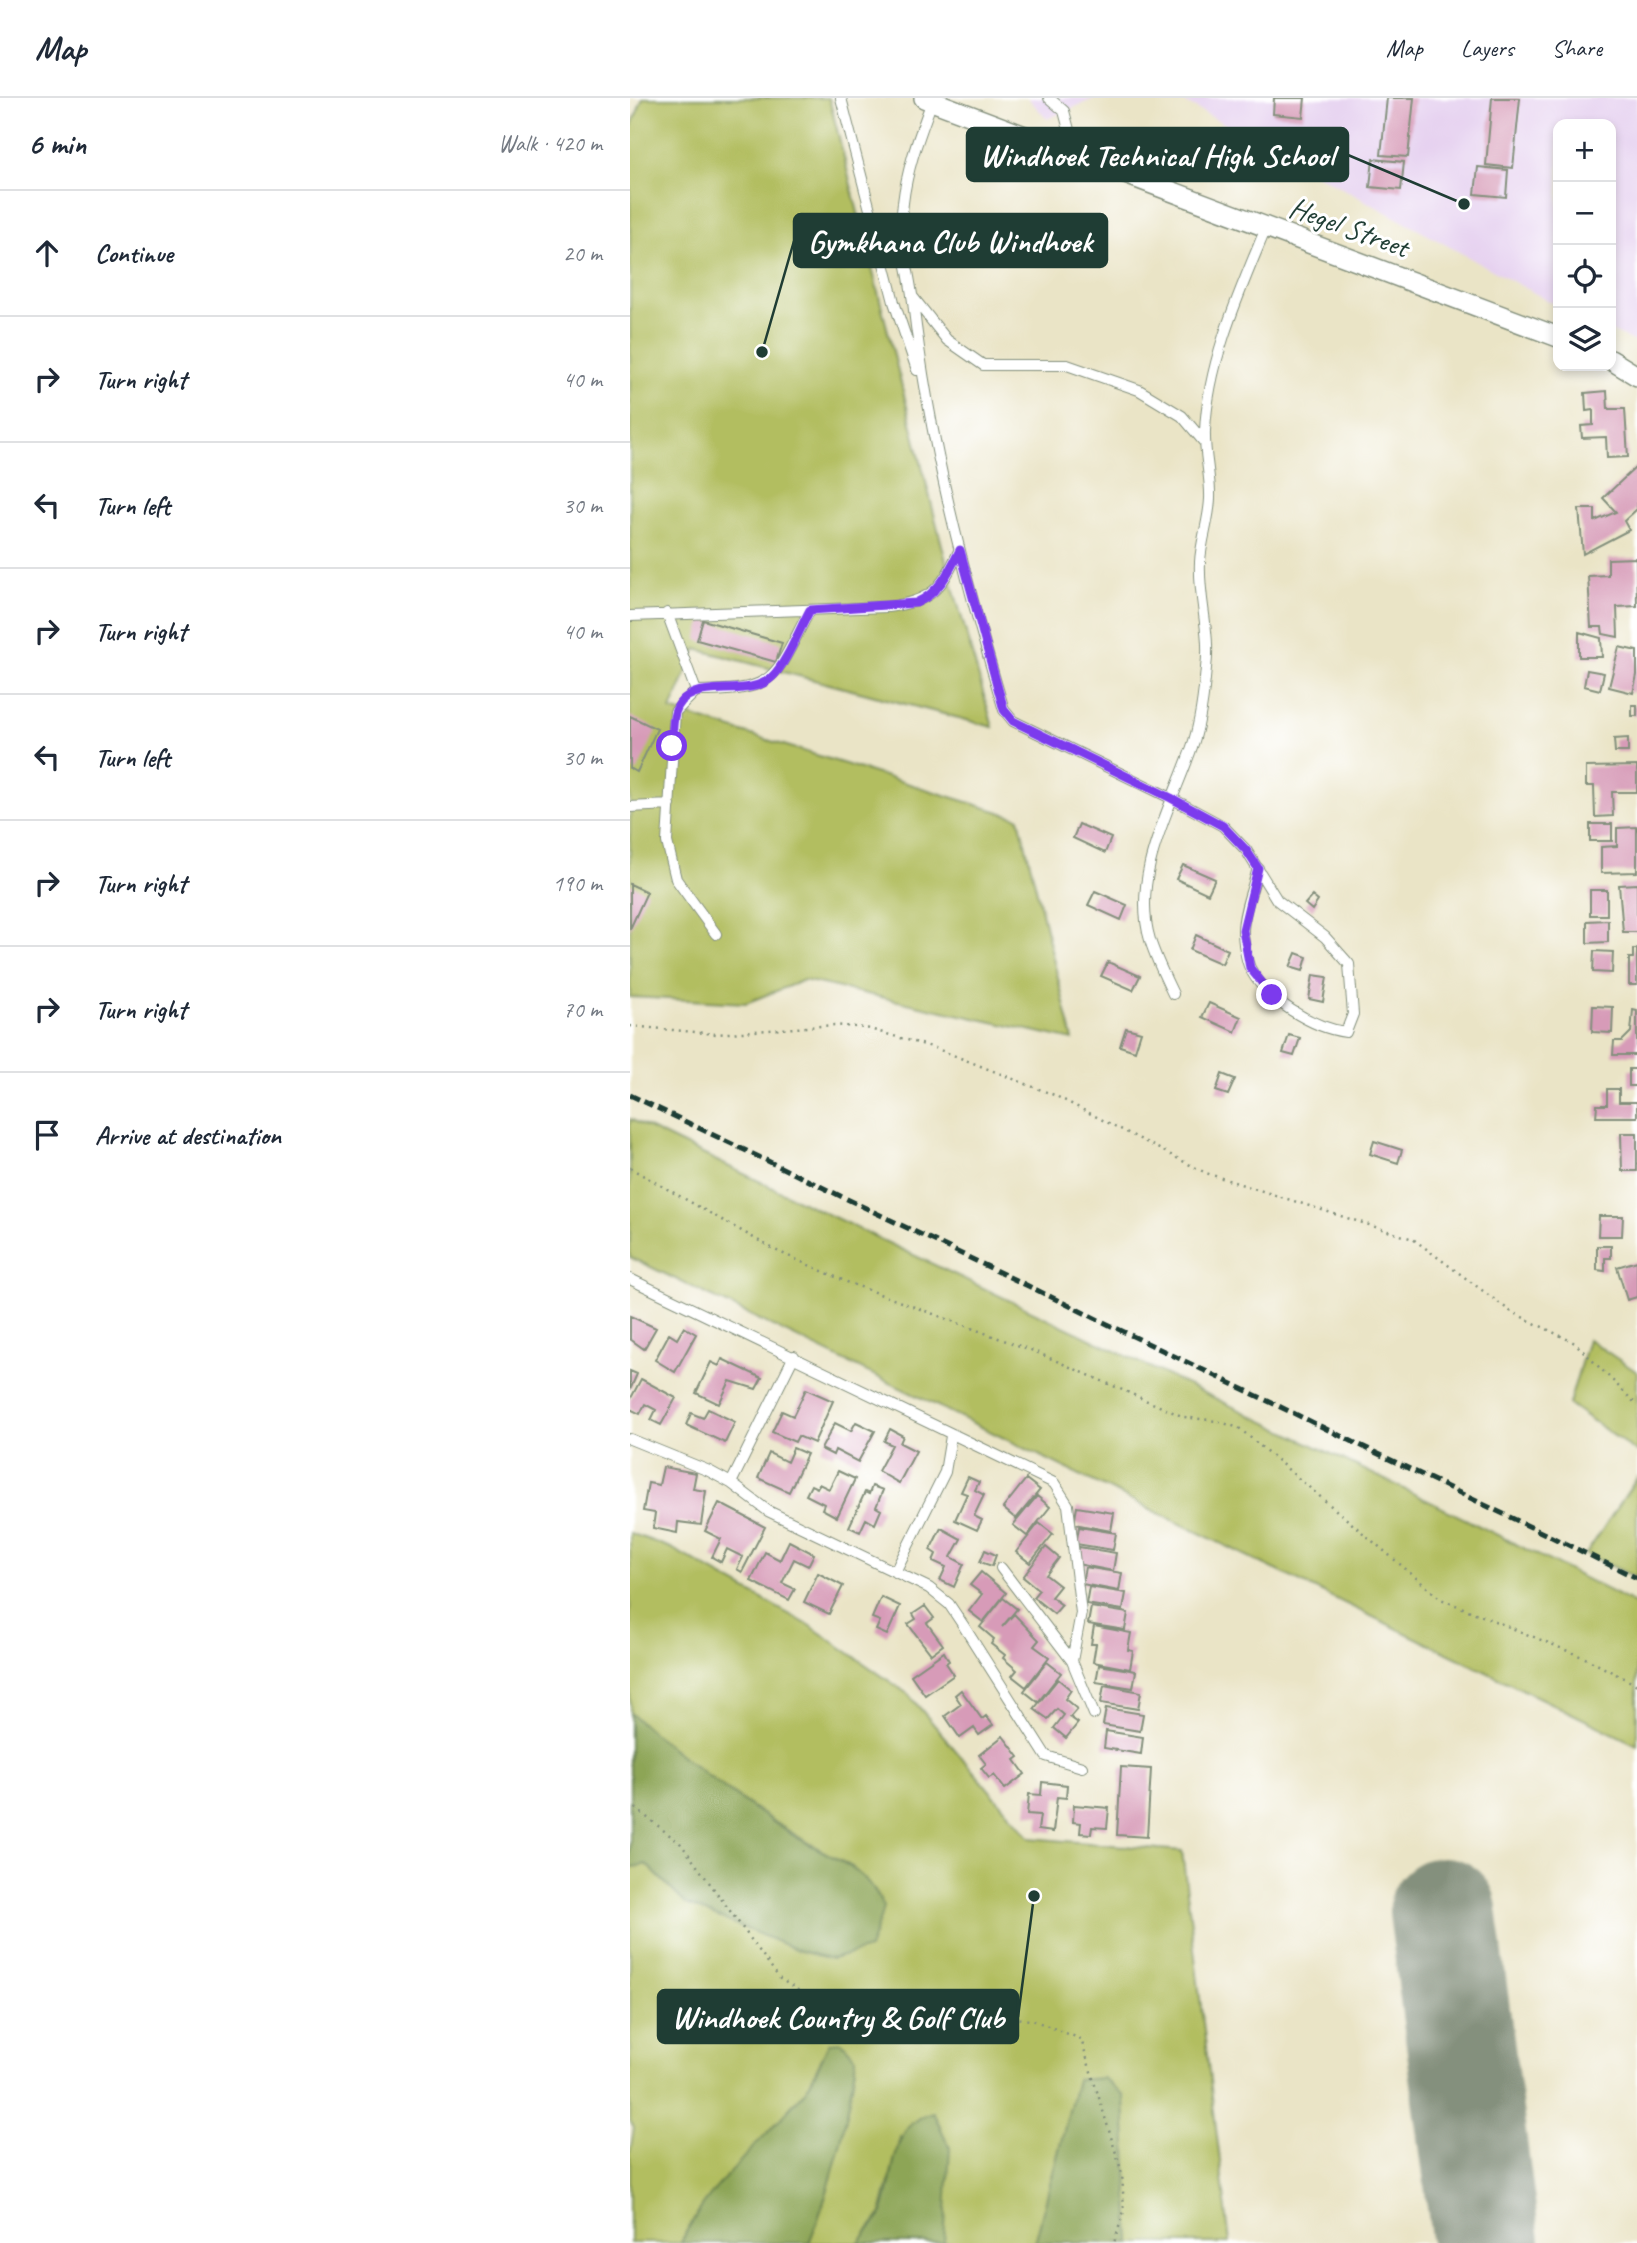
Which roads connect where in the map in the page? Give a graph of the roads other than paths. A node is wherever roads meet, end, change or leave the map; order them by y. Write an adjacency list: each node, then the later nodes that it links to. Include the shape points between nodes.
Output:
1 (841, 98): 10 (lane, via 904,335)
2 (1049, 98): 4 (lane, via 1064,111)
3 (928, 99): 4 (street, Hegel Street); 6 (lane, via 902,204 904,256)
4 (1077, 158): 5 (street, Hegel Street)
5 (1266, 228): 7 (street, Hegel Street); 11 (lane, via 1235,303 1218,362)
6 (912, 296): 10 (lane); 11 (lane, via 947,340 982,365 1068,365 1139,390 1182,416)
7 (1553, 335)
8 (1616, 363): 9 (street)
9 (1637, 376)
10 (922, 384): 12 (lane)
11 (1205, 443): 17 (lane, via 1210,498 1200,562 1209,649 1195,738)
12 (960, 550): 13 (lane, via 930,597 916,603); 17 (lane, via 1004,710 1013,721)
13 (810, 610): 14 (lane); 16 (lane, via 772,677 737,691)
14 (667, 613): 15 (lane); 16 (lane)
15 (630, 616)
16 (696, 691): 18 (lane, via 675,712)
17 (1171, 798): 20 (lane, via 1223,826); 22 (lane, via 1149,870 1146,899 1149,939)
18 (670, 805): 19 (lane); 21 (lane, via 667,842 676,879)
19 (630, 807)
20 (1258, 868): 20 (lane, via 1277,900 1325,937 1349,964 1353,1014 1346,1032 1327,1030 1304,1018 1272,995 1250,968 1243,930)
21 (716, 934)
22 (1173, 994)
23 (630, 1279): 24 (lane)
24 (794, 1356): 25 (lane); 27 (lane)
25 (951, 1436): 29 (lane, via 945,1472); 30 (lane, via 1046,1478 1067,1500 1081,1613)
26 (630, 1439): 27 (lane)
27 (731, 1483): 29 (lane, via 768,1511)
28 (1002, 1569): 30 (lane)
29 (896, 1570): 32 (lane, via 948,1604 1046,1756)
30 (1072, 1661): 31 (lane)
31 (1094, 1714)
32 (1082, 1767)

